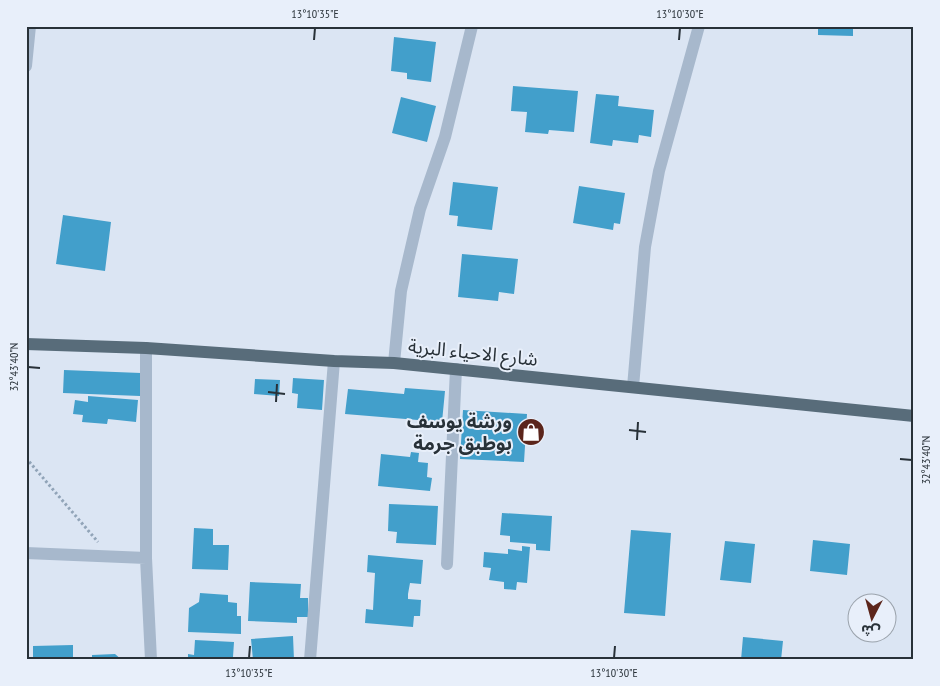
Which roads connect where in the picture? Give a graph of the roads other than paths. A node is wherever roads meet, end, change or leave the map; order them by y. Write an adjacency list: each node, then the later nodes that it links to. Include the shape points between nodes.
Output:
1 (30, 26): 4 (street)
2 (472, 26): 9 (street, via 445,137 418,218 401,292)
3 (700, 26): 11 (street, via 659,171 646,237)
4 (26, 62): 5 (street)
5 (26, 66)
6 (26, 344): 7 (main road, شارع الاحياء البرية)
7 (146, 348): 8 (main road, شارع الاحياء البرية); 14 (street)
8 (334, 361): 9 (main road, شارع الاحياء البرية); 17 (street)
9 (394, 363): 10 (main road, شارع الاحياء البرية)
10 (456, 369): 11 (main road, شارع الاحياء البرية); 15 (street)
11 (633, 387): 12 (main road, شارع الاحياء البرية)
12 (914, 416)
13 (26, 553): 14 (street)
14 (146, 558): 16 (street)
15 (447, 564)
16 (150, 660)
17 (310, 660)

